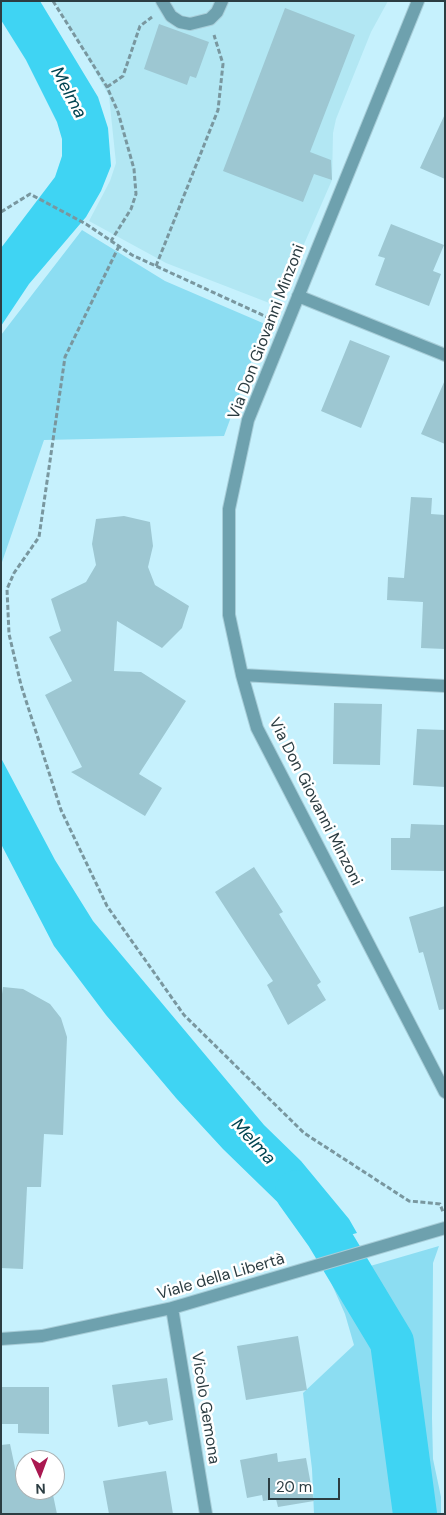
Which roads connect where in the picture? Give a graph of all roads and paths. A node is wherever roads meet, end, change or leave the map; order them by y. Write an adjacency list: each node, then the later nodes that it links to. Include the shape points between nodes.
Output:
1 (53, 1): 6 (path)
2 (222, 1): 5 (street)
3 (418, 1): 11 (street, Via Don Giovanni Minzoni)
4 (163, 5): 5 (street, via 180,22 190,24); 6 (path, via 140,26 123,76)
5 (210, 19): 10 (path, via 223,64 218,110)
6 (107, 86): 8 (path, via 134,169 136,194)
7 (1, 212): 8 (path, via 30,194)
8 (111, 240): 9 (path)
9 (118, 246): 10 (path); 17 (path, via 65,357 39,537 14,573 8,590 9,634 21,684 61,810 108,906 184,1015 304,1133 409,1201 440,1204)
10 (156, 266): 12 (path)
11 (298, 296): 13 (street); 14 (street, Via Don Giovanni Minzoni, via 248,420 229,509 229,615)
12 (269, 318)
13 (445, 355)
14 (242, 675): 15 (street); 16 (street, Via Don Giovanni Minzoni, via 257,728)
15 (445, 686)
16 (444, 1088)
17 (445, 1217)
18 (445, 1228): 19 (street, Viale della Libertà)
19 (172, 1308): 20 (street, Viale della Libertà, via 42,1336); 21 (street, Vicolo Gemona)
20 (1, 1339)
21 (206, 1514)

